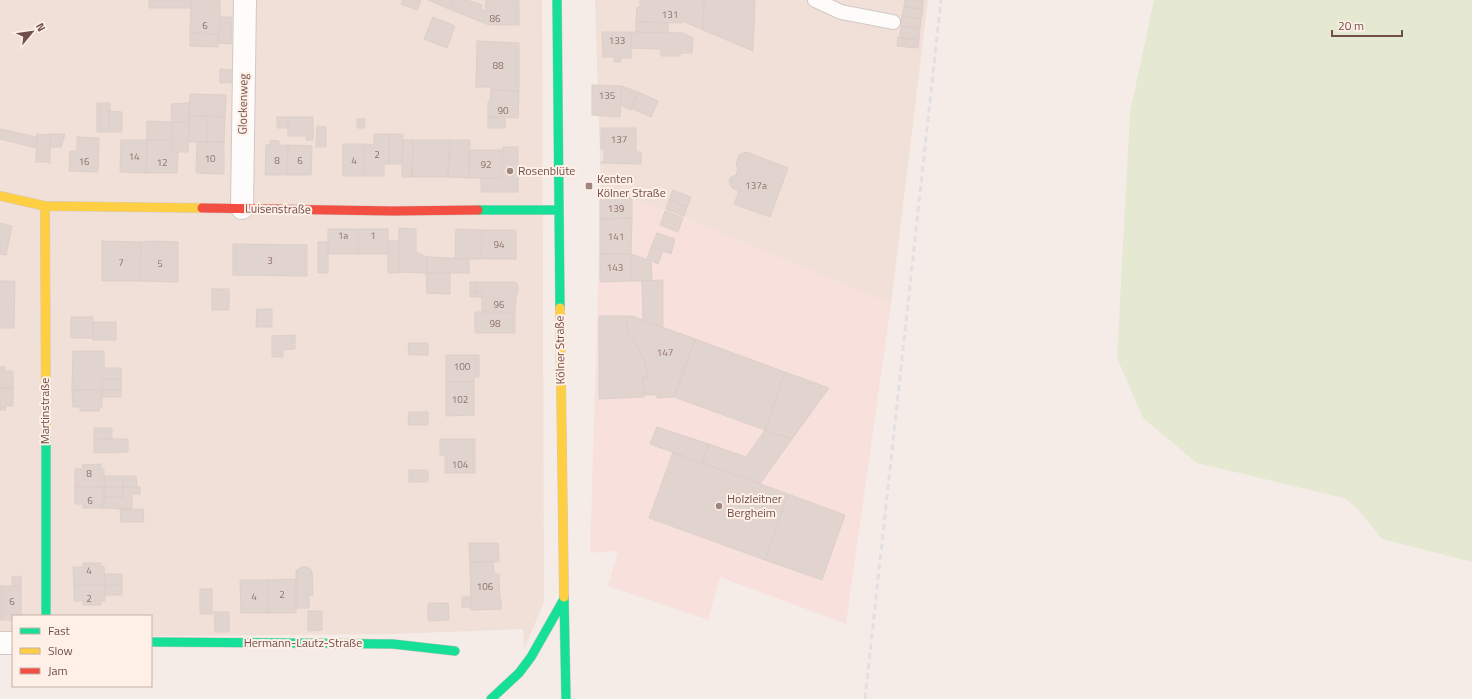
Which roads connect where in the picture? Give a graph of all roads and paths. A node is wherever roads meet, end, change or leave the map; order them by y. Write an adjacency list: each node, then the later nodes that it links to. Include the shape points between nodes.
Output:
1 (245, 0): 7 (street, Glockenweg)
2 (557, 0): 8 (street, Kölner Straße)
3 (815, 0): 4 (lane, via 840,12)
4 (893, 22)
5 (0, 196): 6 (street, Luisenstraße)
6 (45, 206): 7 (street, Luisenstraße); 10 (street, Martinstraße)
7 (242, 208): 8 (street, Luisenstraße, via 393,211)
8 (558, 210): 9 (street, Kölner Straße)
9 (564, 599): 15 (street, via 531,657 519,673); 16 (street, Kölner Straße)
10 (46, 615)
11 (152, 642): 14 (street, Hermann-Lautz-Straße, via 393,644)
12 (0, 643): 13 (street)
13 (12, 643)
14 (455, 651)
15 (491, 699)
16 (566, 699)

